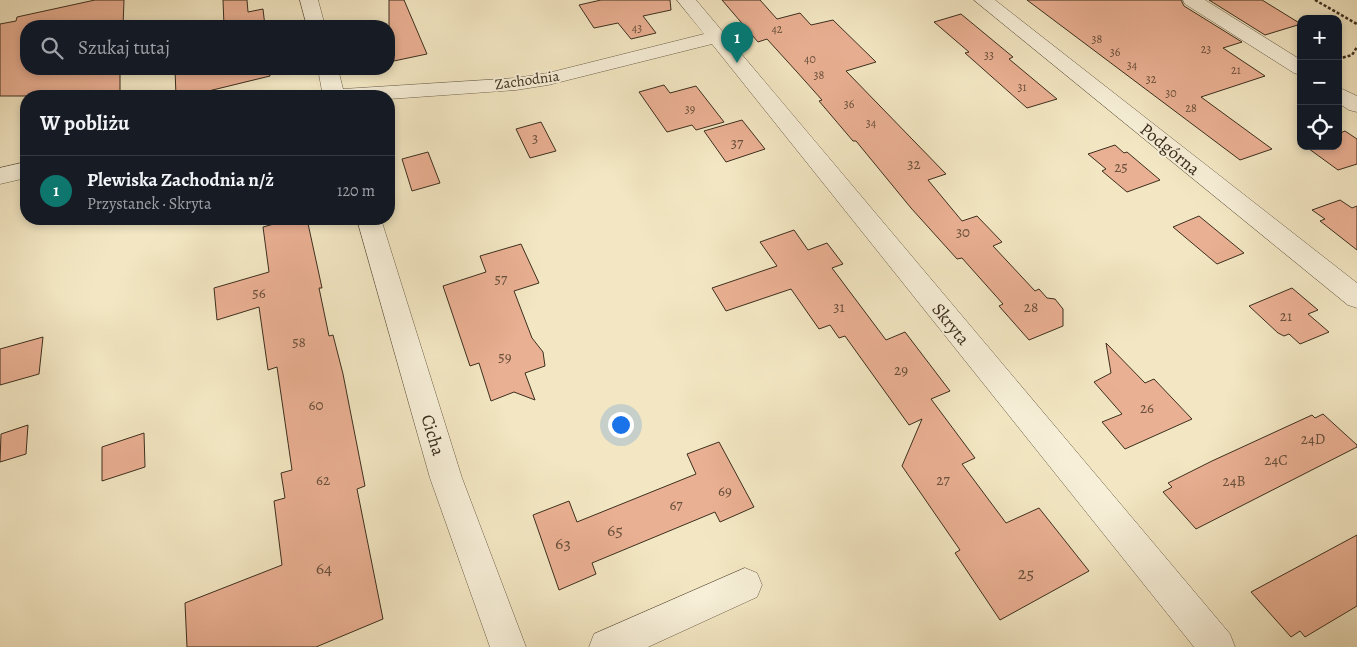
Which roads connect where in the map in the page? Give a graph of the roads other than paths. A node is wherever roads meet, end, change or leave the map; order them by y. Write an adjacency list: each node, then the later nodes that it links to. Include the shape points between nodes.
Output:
1 (309, 0): 5 (street)
2 (686, 0): 6 (street, Skryta)
3 (982, 0): 16 (street, Podgórna)
4 (1192, 0): 7 (street)
5 (314, 20)
6 (716, 37): 10 (street, Zachodnia, via 548,79); 20 (street, Skryta)
7 (1297, 66)
8 (329, 75): 9 (street)
9 (332, 90)
10 (395, 92)
11 (1342, 96): 12 (street)
12 (1357, 105)
13 (20, 171): 14 (street)
14 (0, 176)
15 (371, 225): 18 (street, Cicha, via 446,478)
16 (1357, 298)
17 (745, 585): 19 (street)
18 (508, 647)
19 (607, 647)
20 (1217, 647)

